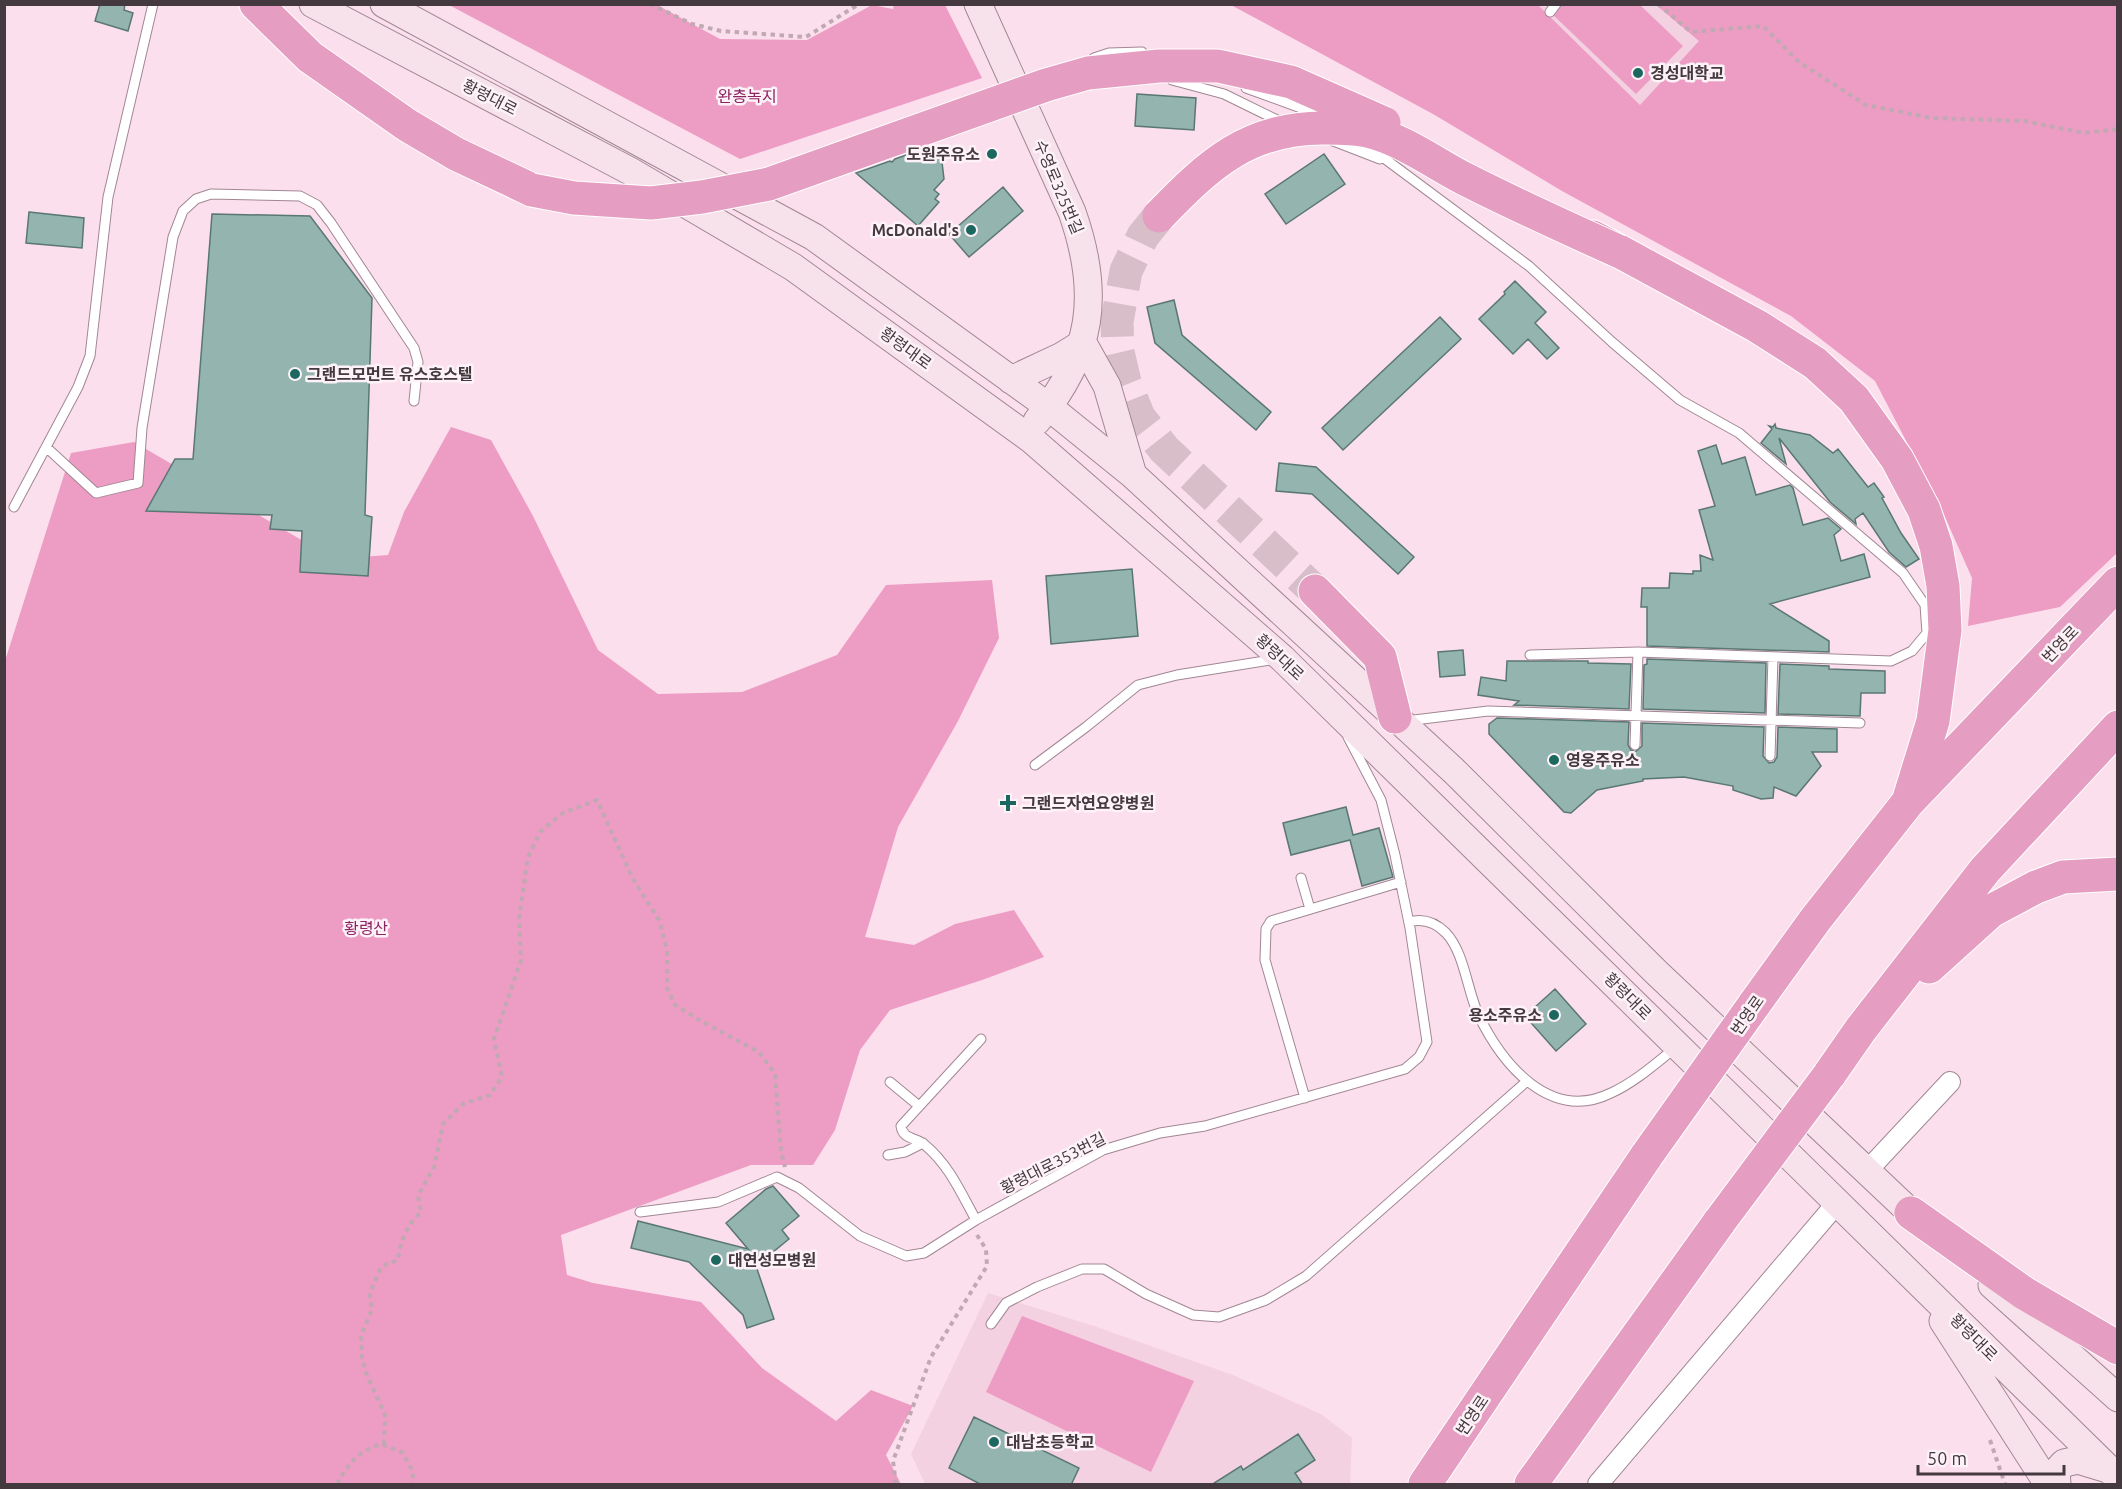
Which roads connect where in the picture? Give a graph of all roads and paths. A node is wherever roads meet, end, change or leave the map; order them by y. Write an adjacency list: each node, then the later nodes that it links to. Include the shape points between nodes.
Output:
1 (153, 4): 22 (lane, via 108,197 90,356)
2 (256, 4): 16 (highway, bridge, via 310,57 456,154 532,190 574,198 640,202 702,197 769,184 1088,73 1159,66 1218,66 1291,82 1384,123)
3 (313, 4): 21 (main road, 황령대로, via 630,171 794,267)
4 (384, 4): 18 (main road, 황령대로, via 814,237)
5 (650, 4): 6 (path, via 692,24 721,31 806,37)
6 (859, 4)
7 (978, 4): 12 (main road, 수영로325번길)
8 (1658, 4): 13 (path, via 1691,32 1763,26 1799,62 1866,105 1932,118 2024,121 2084,133)
9 (1209, 75): 12 (lane, via 1143,52 1109,53 1084,62)
10 (1242, 86): 14 (lane, via 1328,118)
11 (1065, 90): 14 (lane, via 1085,81 1119,76 1161,76 1224,94 1282,122)
12 (1034, 103): 17 (main road, 수영로325번길, via 1083,242 1088,300)
13 (2118, 129)
14 (1393, 164): 29 (lane, via 1529,266 1680,400 1739,433 1903,573 1925,605 1927,633 1912,651 1891,661)
15 (1159, 216): 16 (highway, bridge, via 1210,166 1235,150 1282,131 1338,128 1367,131 1394,141 1526,210)
16 (1618, 251): 40 (highway, via 1757,326 1815,363 1854,399 1897,459 1924,510 1936,546 1945,630 1933,721)
17 (1083, 343): 18 (main road); 20 (main road, 수영로325번길, via 1065,385); 23 (main road, via 1107,386)
18 (1011, 380): 20 (main road, 황령대로)
19 (414, 401): 22 (lane, via 418,362 414,348 317,205 300,196 211,194 183,210 173,237 142,428 138,483 96,493)
20 (1049, 407): 21 (main road, 수영로325번길); 23 (main road, 황령대로)
21 (1025, 435): 30 (main road, 황령대로)
22 (46, 447): 24 (lane)
23 (1133, 475): 33 (main road, 황령대로)
24 (14, 507)
25 (2118, 583): 40 (highway, 번영로)
26 (1315, 591): 33 (highway, via 1380,657)
27 (1638, 652): 28 (lane); 29 (lane); 32 (lane)
28 (1530, 655)
29 (1773, 657): 34 (lane)
30 (1282, 658): 31 (main road, 황령대로); 39 (lane, via 1138,685)
31 (1333, 708): 43 (lane, 황령대로353번길, via 1381,800); 48 (main road, 황령대로)
32 (1636, 716): 33 (lane, via 1488,711); 34 (lane); 37 (lane)
33 (1398, 720): 56 (main road, 황령대로)
34 (1770, 720): 35 (lane); 38 (lane)
35 (1860, 723)
36 (2118, 727): 46 (highway, via 1986,870)
37 (1635, 745)
38 (1770, 756)
39 (1035, 765)
40 (1908, 801): 73 (highway, 번영로, bridge, via 1815,920 1647,1155)
41 (2118, 874): 46 (highway, via 2063,877 1991,911)
42 (1301, 878): 44 (lane)
43 (1401, 882): 44 (lane); 45 (lane, 황령대로353번길)
44 (1310, 909): 52 (lane, via 1271,921 1264,944 1264,960)
45 (1409, 922): 50 (lane, via 1429,921 1446,933 1457,951 1478,1014 1504,1058); 52 (lane, 황령대로353번길, via 1427,1042 1419,1057 1405,1070)
46 (1861, 1029): 74 (highway, bridge)
47 (981, 1039): 53 (lane)
48 (1678, 1046): 50 (lane, via 1634,1080 1587,1101 1549,1096); 58 (main road, 황령대로)
49 (890, 1082): 53 (lane)
50 (1527, 1082): 63 (lane, via 1306,1276 1266,1300 1219,1317 1193,1315 1104,1269 1082,1269 1006,1303)
51 (1950, 1082): 56 (street)
52 (1305, 1098): 61 (lane, 황령대로353번길, via 1103,1150)
53 (919, 1106): 54 (lane, via 901,1126 906,1136)
54 (923, 1143): 55 (lane); 61 (lane, via 947,1166)
55 (888, 1155)
56 (1866, 1172): 60 (main road, 황령대로)
57 (788, 1182): 59 (lane, via 777,1178 718,1202); 61 (lane, 황령대로353번길, via 860,1236 906,1256 924,1253); 68 (path, via 775,1074 759,1052 675,1005 667,988 667,950 659,920 633,879 597,800 563,813 540,832 528,857 519,918 521,960 494,1039 502,1077 490,1095 463,1104 443,1124 434,1167 418,1196 421,1212 404,1237 398,1260 382,1266 372,1285 372,1308 361,1336 362,1358 385,1415)
58 (1837, 1203): 62 (main road, 황령대로); 75 (street)
59 (640, 1212)
60 (1911, 1214): 64 (main road, 황령대로); 65 (highway, via 2024,1293)
61 (973, 1222): 72 (path, via 986,1249 987,1266 931,1357 893,1461)
62 (1918, 1282): 69 (main road, 황령대로); 76 (main road)
63 (991, 1324)
64 (2046, 1335): 66 (main road); 67 (main road, 황령대로)
65 (2118, 1348)
66 (2118, 1375)
67 (2118, 1398)
68 (384, 1444): 70 (path, via 363,1450); 71 (path, via 403,1453 413,1472)
69 (2113, 1473): 77 (main road, via 2078,1460 2064,1463 2056,1472)
70 (337, 1485)
71 (412, 1485)
72 (896, 1485)
73 (1425, 1485)
74 (1531, 1485)
75 (1598, 1485)
76 (2048, 1485)
77 (2057, 1485)

